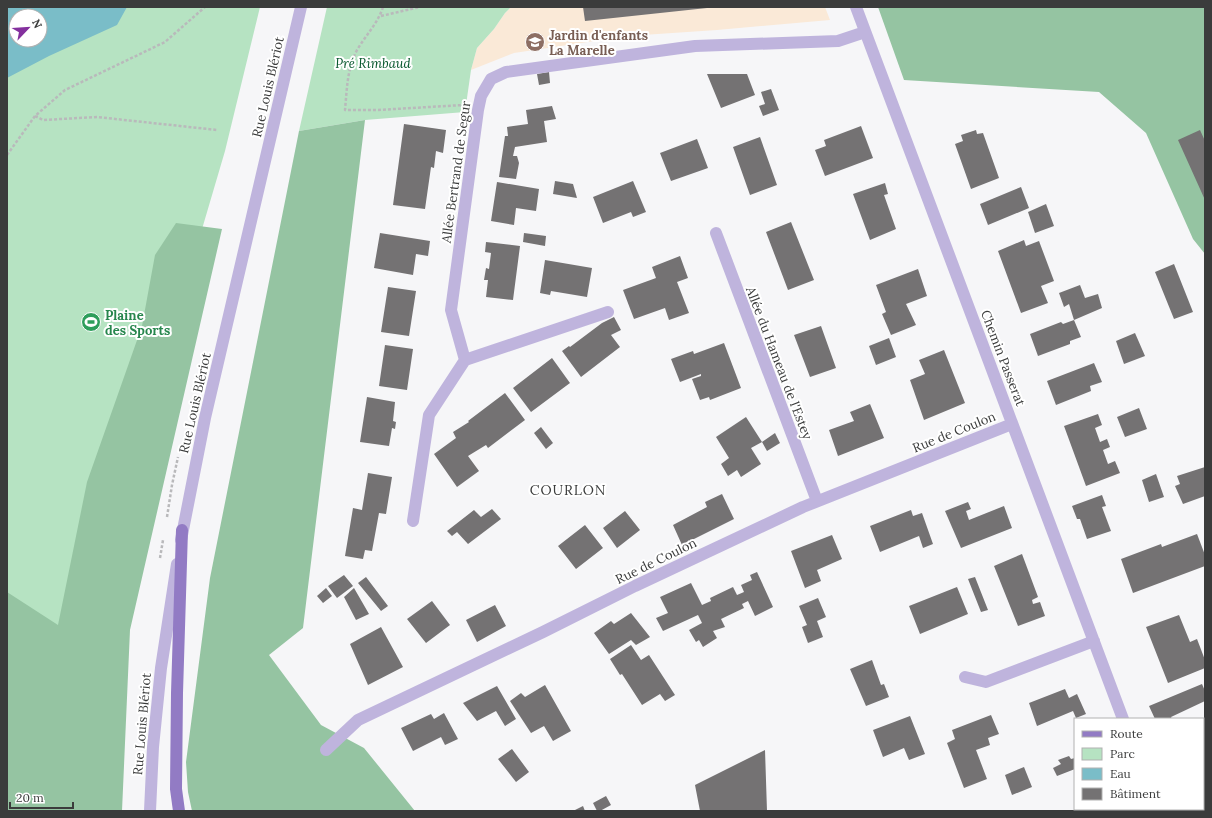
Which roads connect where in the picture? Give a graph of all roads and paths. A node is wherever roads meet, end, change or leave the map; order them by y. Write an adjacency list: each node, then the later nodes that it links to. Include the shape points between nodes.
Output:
1 (205, 7): 9 (path, via 165,42 65,90)
2 (301, 7): 18 (street, Rue Louis Blériot, via 205,418)
3 (383, 7): 6 (path)
4 (420, 7): 6 (path)
5 (856, 7): 7 (street, Chemin Passerat)
6 (381, 16): 8 (path, via 357,50 348,71 345,110)
7 (865, 32): 8 (street, Allée Bertrand de Segur, via 838,41 695,46 506,72 491,79 481,96); 15 (street, Chemin Passerat)
8 (480, 103): 14 (street, Allée Bertrand de Segur, via 451,310)
9 (35, 116): 10 (path, via 43,120 97,117); 11 (path)
10 (216, 130)
11 (7, 155)
12 (716, 233): 16 (street, Allée du Hameau de l'Estey)
13 (608, 312): 14 (street)
14 (465, 360): 17 (street, via 429,415)
15 (1012, 424): 16 (street, Rue de Coulon); 19 (street, Chemin Passerat)
16 (817, 501): 22 (street, Rue de Coulon, via 358,720)
17 (413, 521)
18 (182, 530): 23 (street, Rue Louis Blériot, via 161,668); 24 (main road, via 177,693)
19 (1094, 641): 20 (street, via 986,682); 21 (street, Chemin Passerat)
20 (966, 677)
21 (1123, 718)
22 (326, 750)
23 (150, 811)
24 (178, 811)

